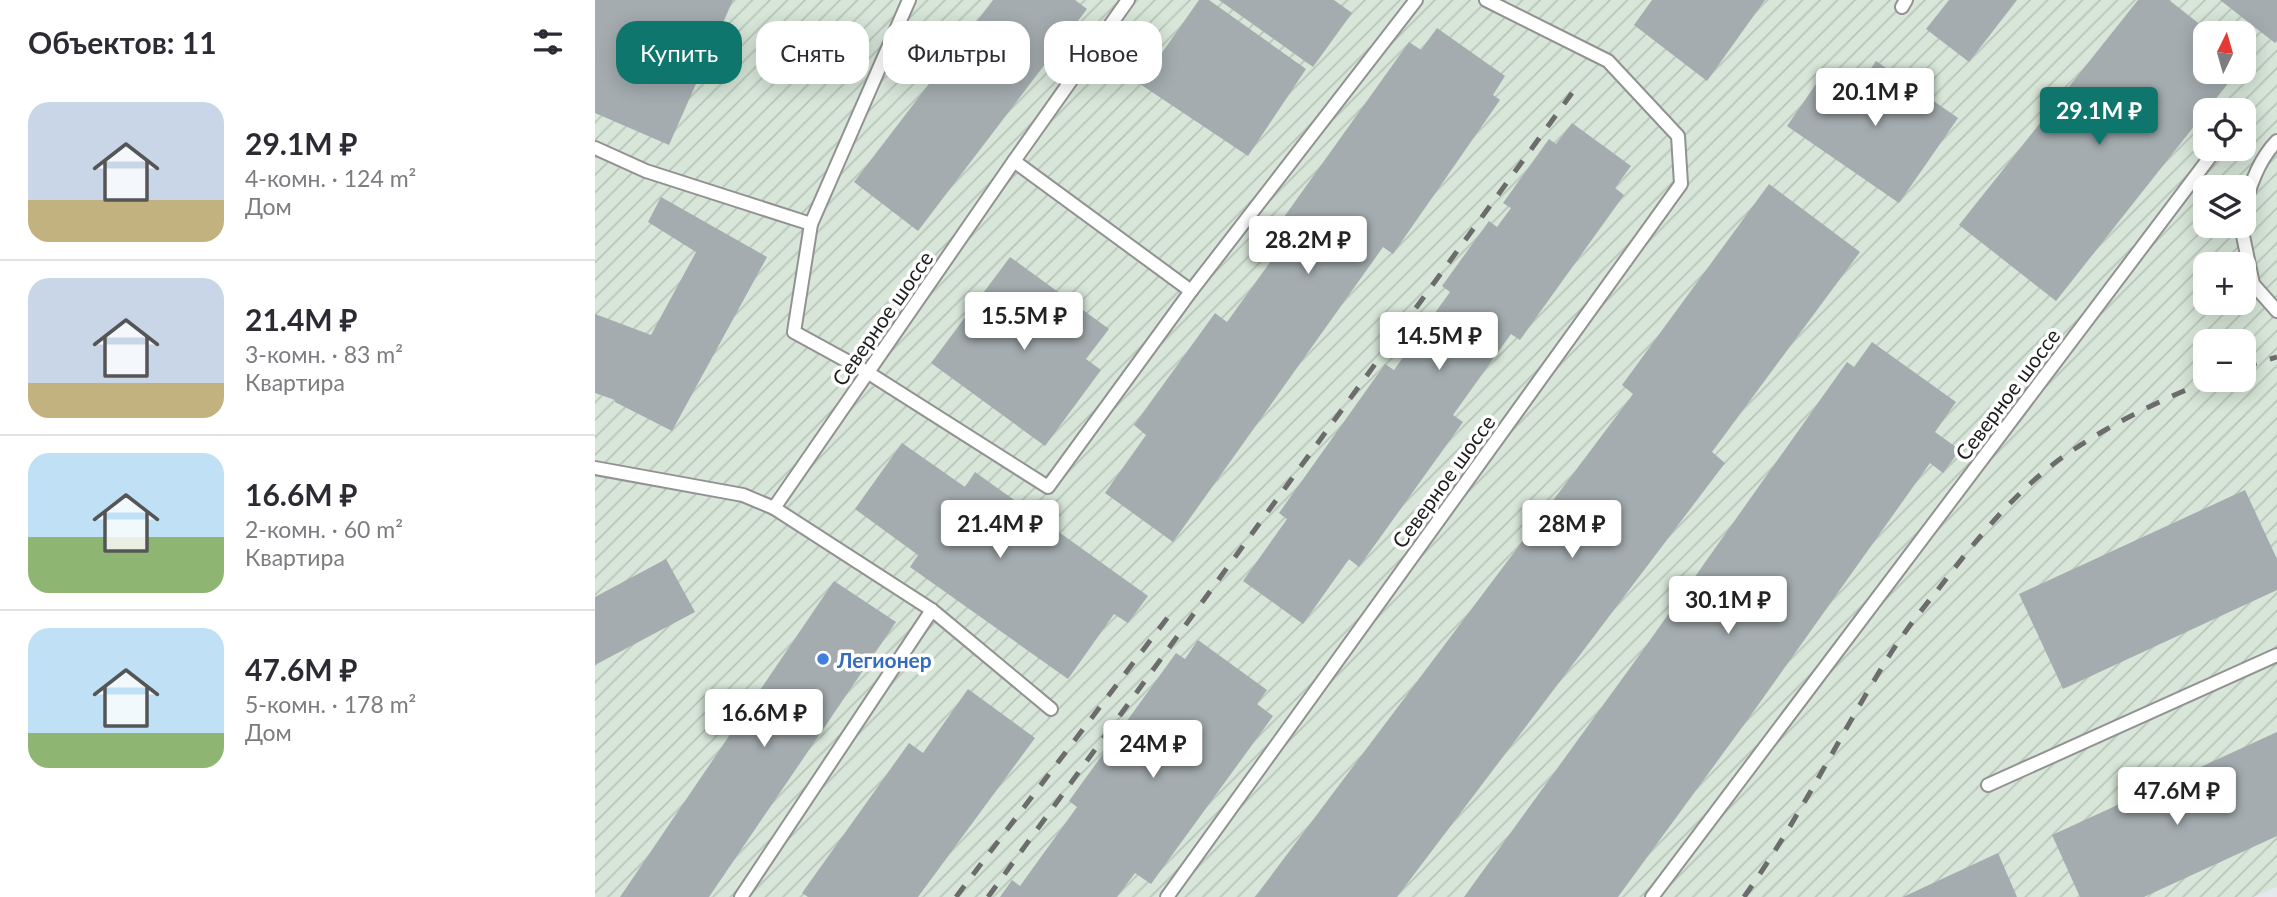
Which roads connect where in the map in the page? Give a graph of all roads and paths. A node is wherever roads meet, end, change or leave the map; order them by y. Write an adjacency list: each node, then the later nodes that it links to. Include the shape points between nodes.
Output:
1 (909, 0): 10 (lane)
2 (1128, 0): 7 (lane, Северное шоссе)
3 (1416, 0): 12 (lane)
4 (1486, 0): 22 (lane, Северное шоссе, via 1608,61 1678,136 1681,184)
5 (2277, 141): 9 (lane)
6 (595, 148): 10 (lane, via 646,172)
7 (1014, 161): 12 (lane); 14 (lane, Северное шоссе)
8 (2207, 161): 23 (lane, Северное шоссе)
9 (2255, 175)
10 (811, 224): 14 (lane, via 794,332)
11 (2243, 238): 13 (lane, via 2253,284)
12 (1191, 291): 14 (lane, via 1048,487)
13 (2277, 311)
14 (867, 372): 16 (lane, Северное шоссе)
15 (595, 468): 16 (lane, via 743,495)
16 (774, 508): 17 (lane)
17 (932, 610): 19 (lane); 21 (lane)
18 (2277, 655): 20 (lane)
19 (1052, 709)
20 (1988, 785)
21 (741, 897)
22 (1167, 897)
23 (1651, 897)

